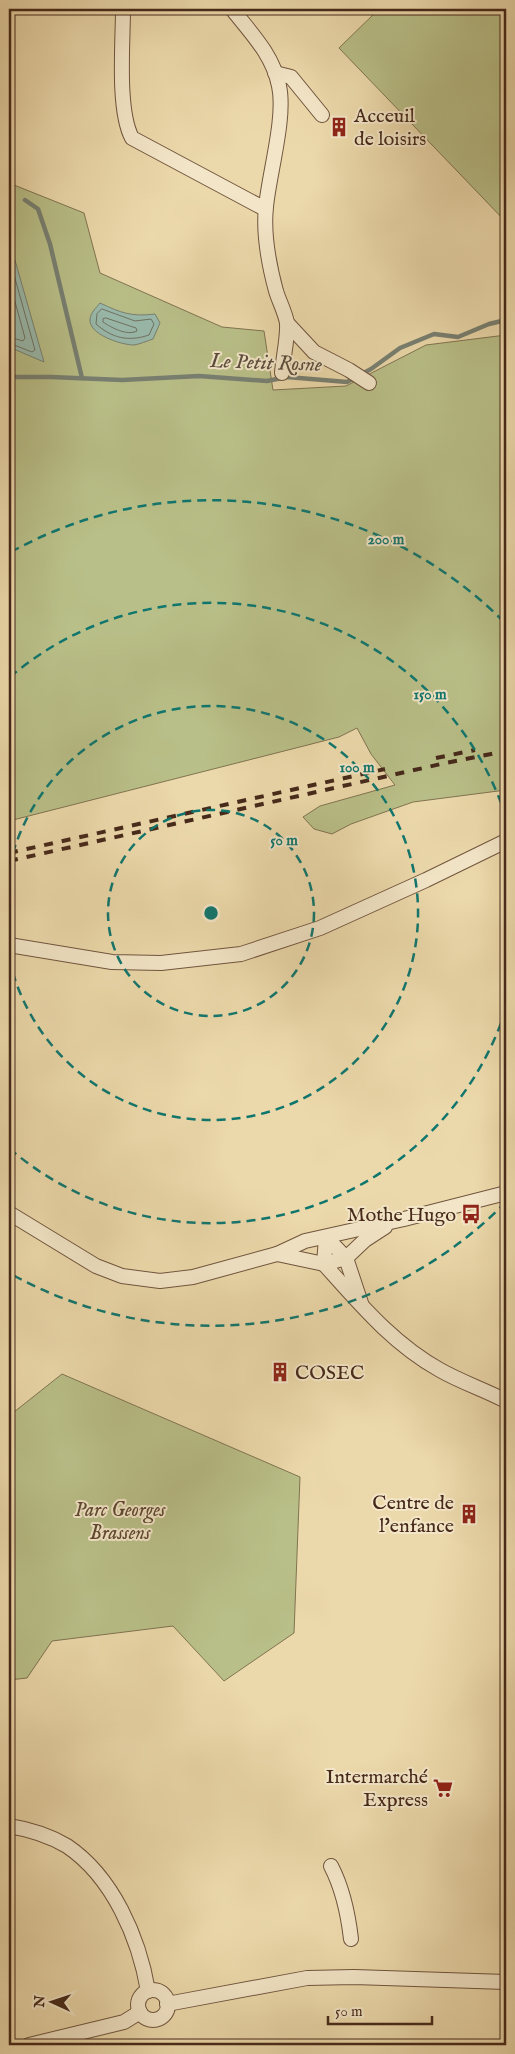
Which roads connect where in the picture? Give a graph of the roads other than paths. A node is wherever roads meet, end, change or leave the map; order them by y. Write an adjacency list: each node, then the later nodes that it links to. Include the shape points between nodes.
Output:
1 (123, 9): 5 (street, via 123,110 132,138)
2 (232, 9): 3 (street, via 264,50)
3 (275, 73): 4 (street, via 291,77); 5 (street, via 280,99)
4 (322, 115)
5 (265, 209): 6 (street, via 268,250)
6 (287, 323): 7 (street); 8 (street, via 314,352)
7 (282, 373)
8 (369, 383)
9 (506, 841): 10 (street, via 320,928 241,954 161,963 112,962)
10 (9, 946)
11 (506, 1193): 13 (street)
12 (9, 1213): 15 (street, via 96,1266 139,1280 181,1279)
13 (393, 1222): 14 (street); 16 (street, via 365,1240)
14 (326, 1237): 15 (street, via 305,1241); 16 (street); 17 (street)
15 (276, 1254): 17 (street)
16 (346, 1258): 17 (street); 18 (street)
17 (324, 1264): 18 (street)
18 (363, 1308): 19 (street, via 410,1351 440,1370)
19 (506, 1401)
20 (9, 1826): 24 (street, via 27,1829 66,1846 104,1882 126,1920)
21 (331, 1866): 22 (street, via 340,1882)
22 (352, 1939)
23 (506, 1982): 25 (street, via 307,1978)
24 (148, 1991): 25 (street, via 161,1993); 26 (street, via 139,2000)
25 (167, 2004): 26 (street, via 165,2012 154,2019 146,2018)
26 (140, 2012): 27 (street, via 124,2022)
27 (29, 2045)

